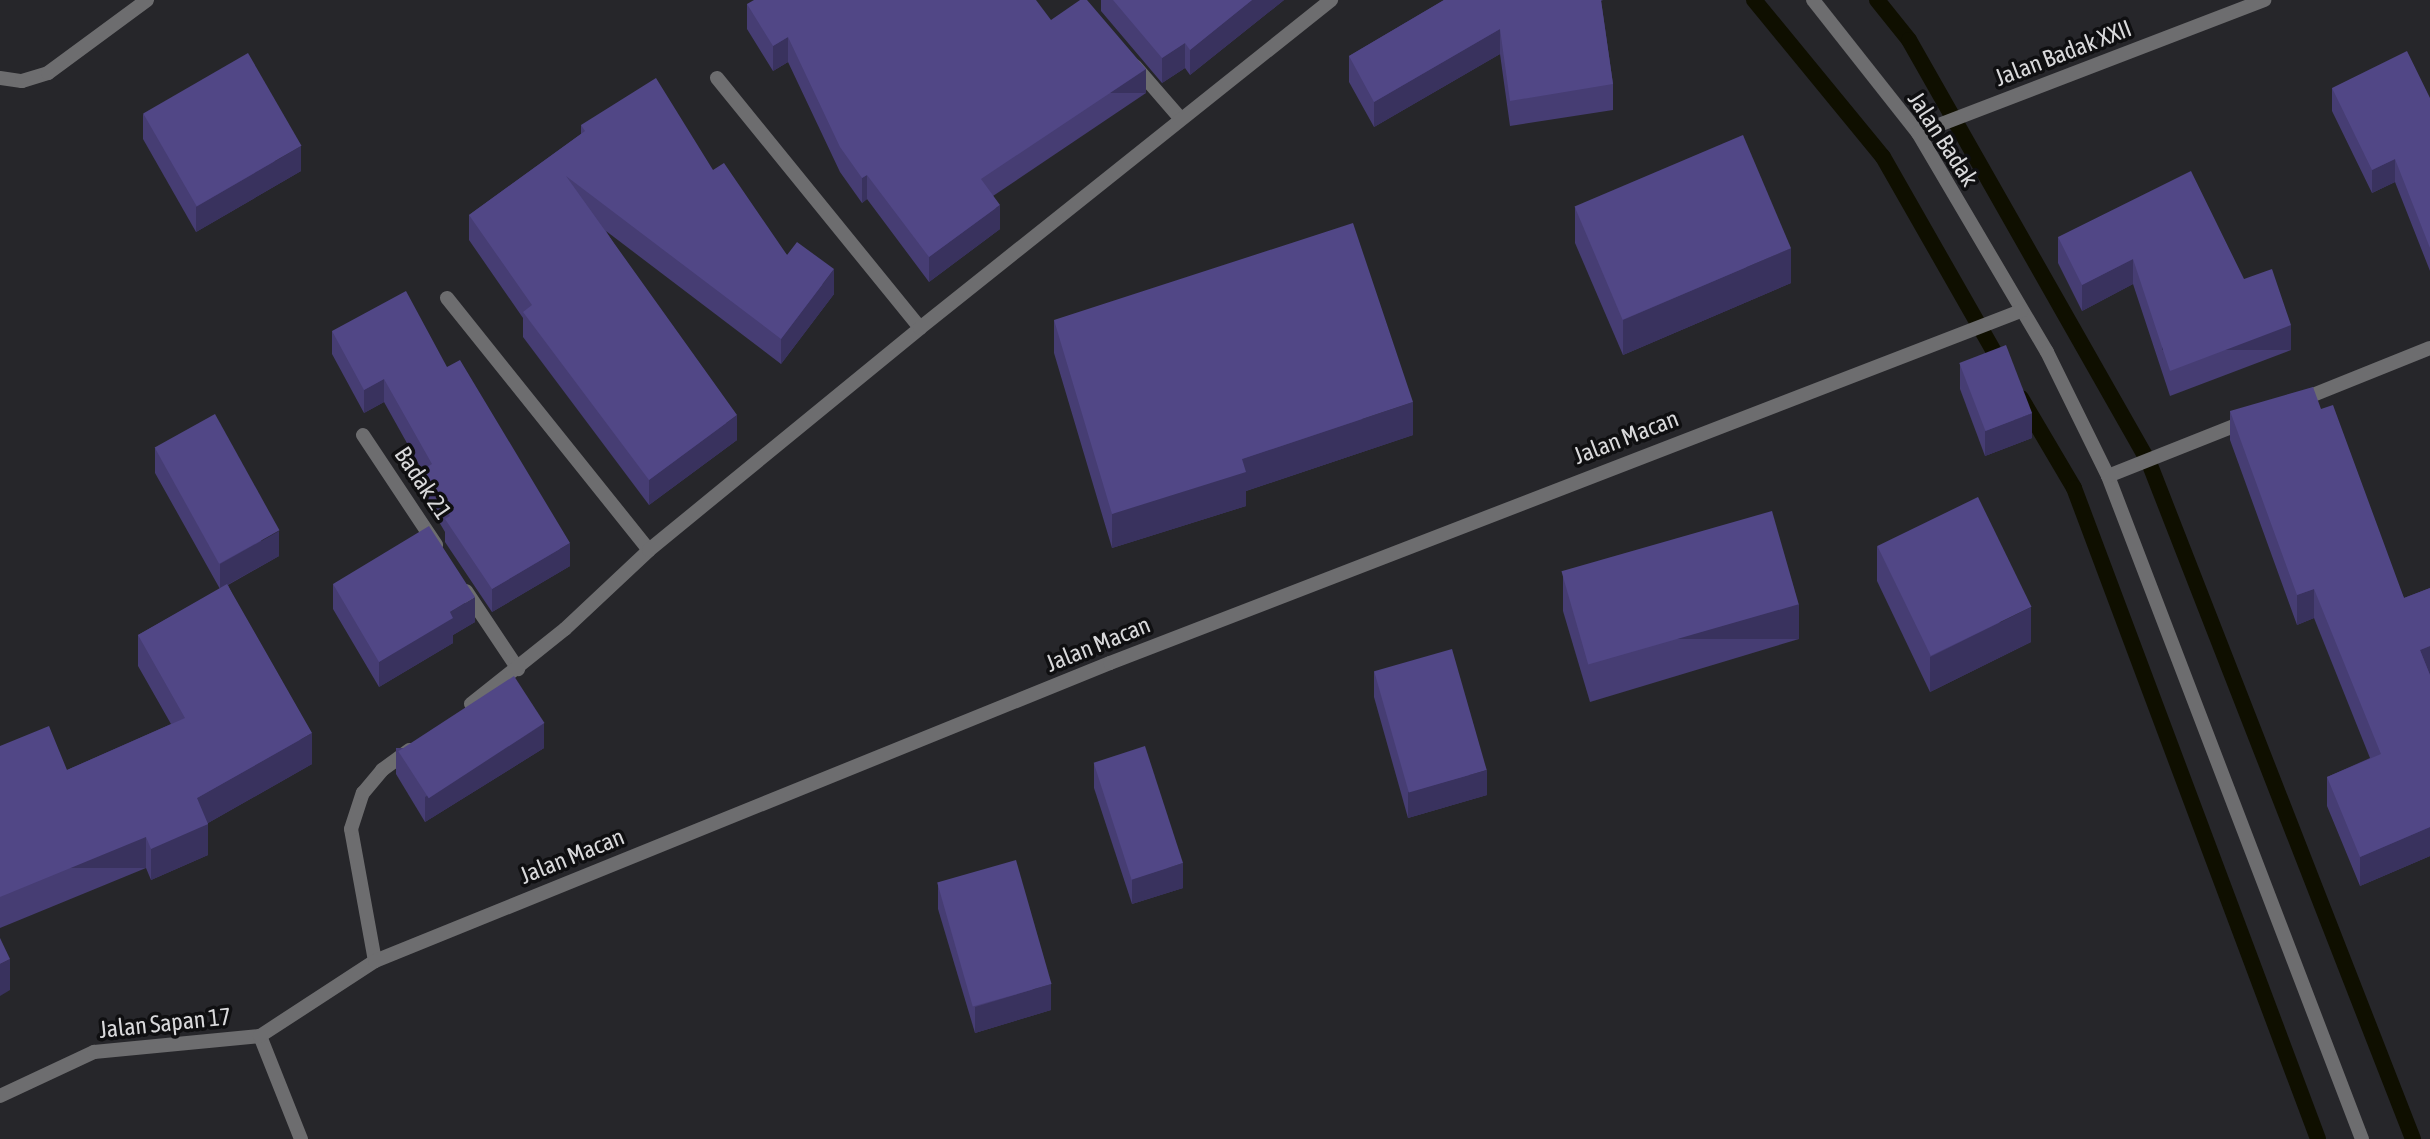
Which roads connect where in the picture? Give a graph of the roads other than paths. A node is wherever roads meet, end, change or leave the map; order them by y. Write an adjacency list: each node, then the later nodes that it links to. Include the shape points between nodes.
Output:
1 (147, 0): 6 (street, via 48,73 23,82)
2 (1331, 0): 8 (street)
3 (1813, 0): 9 (street, Jalan Badak)
4 (2264, 0): 9 (street, Jalan Badak XXII)
5 (1121, 49): 8 (street)
6 (0, 78)
7 (717, 78): 12 (street)
8 (1180, 118): 12 (street)
9 (1918, 133): 11 (street, Jalan Badak)
10 (447, 298): 18 (street)
11 (2021, 311): 17 (street, Jalan Badak); 24 (street, Jalan Macan, via 1123,658)
12 (920, 328): 18 (street)
13 (2430, 348): 14 (street)
14 (2289, 404)
15 (2263, 414): 17 (street)
16 (363, 435): 19 (street, Badak 21)
17 (2108, 476): 28 (street, Jalan Badak)
18 (649, 550): 21 (street)
19 (442, 554)
20 (457, 576): 21 (street)
21 (518, 669): 22 (street)
22 (455, 716)
23 (424, 739): 24 (street, via 382,771 363,793 351,829)
24 (374, 961): 25 (street, Jalan Macan)
25 (260, 1036): 26 (street, Jalan Sapan 17, via 94,1052); 27 (street)
26 (0, 1096)
27 (301, 1139)
28 (2362, 1139)

